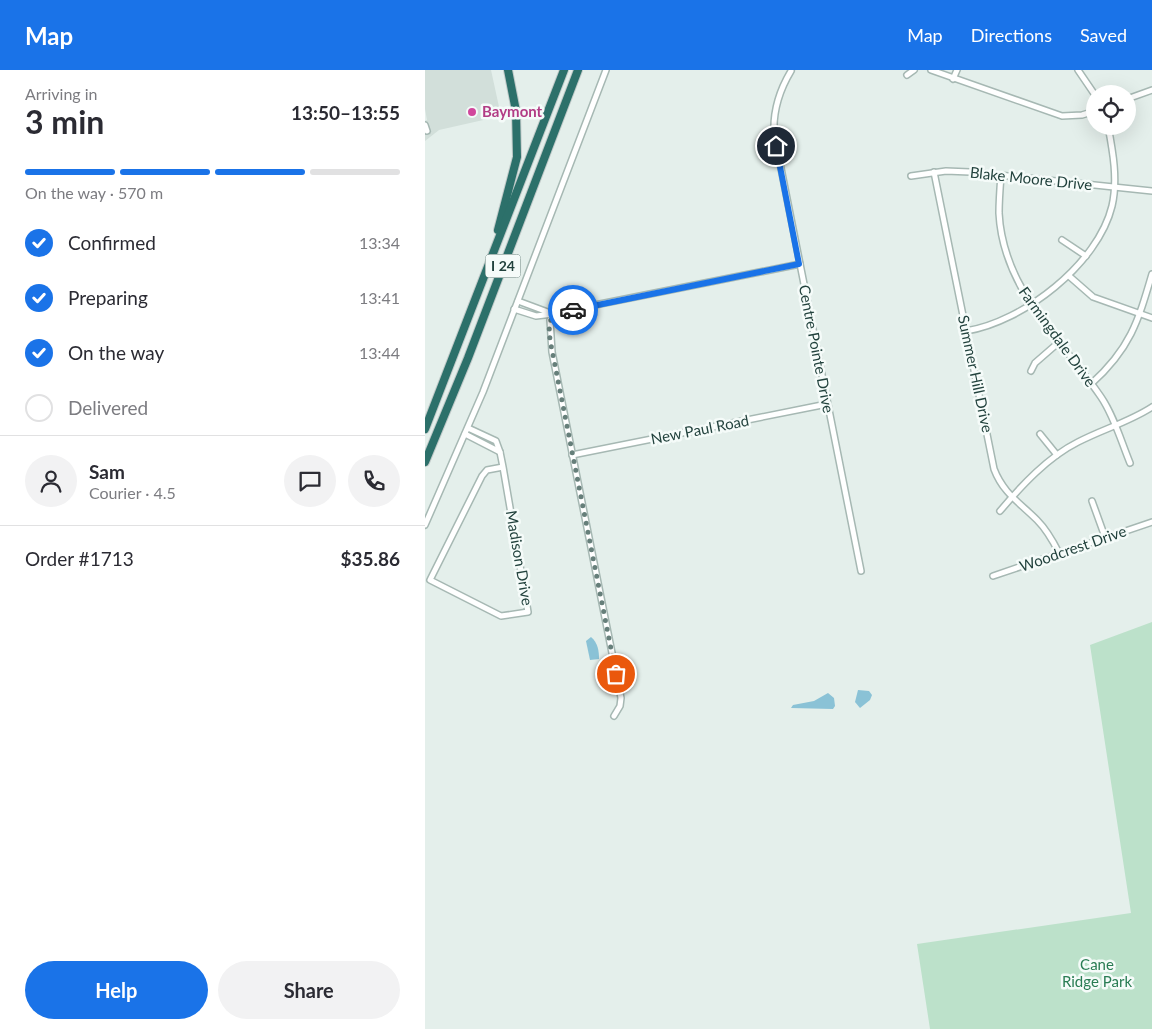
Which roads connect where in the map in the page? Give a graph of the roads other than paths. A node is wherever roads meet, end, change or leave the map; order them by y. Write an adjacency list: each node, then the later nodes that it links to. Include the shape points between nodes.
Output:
1 (508, 70): 27 (highway, via 516,111 517,157)
2 (564, 70): 27 (highway, I 24)
3 (578, 70): 50 (highway, I 24)
4 (605, 70): 30 (street)
5 (791, 70): 26 (street, Centre Pointe Drive, via 777,98 774,133)
6 (914, 70): 10 (street)
7 (931, 70): 11 (street)
8 (957, 70): 11 (street)
9 (1078, 70): 12 (street)
10 (907, 75)
11 (953, 79): 15 (street, via 1062,116)
12 (1088, 85)
13 (1152, 90): 14 (street)
14 (1136, 96)
15 (1086, 114)
16 (425, 124): 17 (street)
17 (427, 131)
18 (1109, 135): 22 (street)
19 (934, 172): 20 (street, Blake Moore Drive); 21 (street, Blake Moore Drive); 36 (street, Summer Hill Drive)
20 (1001, 175): 22 (street, Blake Moore Drive); 31 (street, Farmingdale Drive, via 999,214 1006,252 1016,281)
21 (911, 176)
22 (1114, 187): 23 (street, Blake Moore Drive); 25 (street, via 1109,217)
23 (1152, 191)
24 (1062, 240): 25 (street)
25 (1086, 256): 29 (street)
26 (799, 264): 34 (street); 40 (street, Centre Pointe Drive)
27 (486, 274): 44 (highway, I 24)
28 (1152, 274): 33 (street)
29 (1069, 276): 31 (street); 33 (street, via 1093,297)
30 (518, 301): 32 (street); 34 (street)
31 (1030, 303): 36 (street, via 993,324); 37 (street, Farmingdale Drive)
32 (514, 309): 34 (street, via 536,316); 43 (street)
33 (1141, 313): 35 (street); 39 (street, via 1118,358)
34 (553, 314): 48 (street, via 549,325 551,346)
35 (1152, 318)
36 (966, 330): 53 (street, Summer Hill Drive, via 995,470 999,482)
37 (1058, 343): 38 (street, via 1035,363); 39 (street, Farmingdale Drive)
38 (1031, 371)
39 (1091, 384): 42 (street, Farmingdale Drive)
40 (827, 404): 48 (street, New Paul Road); 60 (street, Centre Pointe Drive)
41 (1152, 407): 42 (street)
42 (1115, 426): 49 (street); 51 (street, Farmingdale Drive)
43 (468, 428): 45 (street); 47 (street, Madison Drive)
44 (425, 429)
45 (465, 434): 47 (street, Madison Drive); 57 (street)
46 (1041, 434): 49 (street)
47 (483, 438): 52 (street, Madison Drive, via 500,452)
48 (572, 455): 62 (street, via 621,698)
49 (1057, 455): 53 (street)
50 (425, 462)
51 (1130, 462)
52 (503, 467): 52 (street, Madison Drive, via 528,612 505,616 430,580 482,476 487,470)
53 (1011, 497): 55 (street); 59 (street, Summer Hill Drive, via 1037,520)
54 (1092, 501): 58 (street)
55 (1000, 511)
56 (1152, 522): 58 (street, Woodcrest Drive)
57 (425, 525)
58 (1105, 537): 59 (street, Woodcrest Drive)
59 (1059, 553): 61 (street, Woodcrest Drive)
60 (861, 571)
61 (993, 576)
62 (615, 716)

